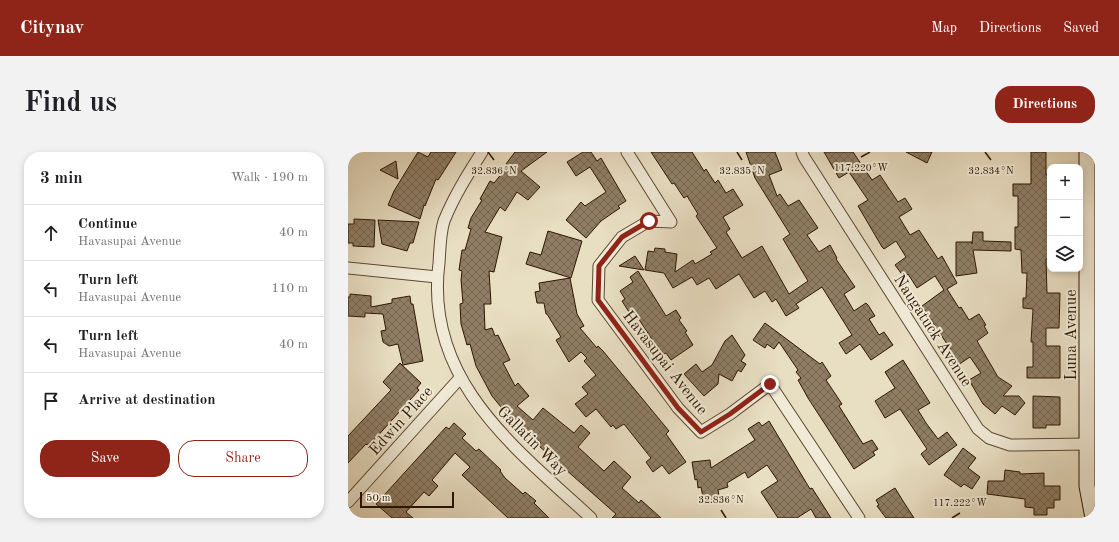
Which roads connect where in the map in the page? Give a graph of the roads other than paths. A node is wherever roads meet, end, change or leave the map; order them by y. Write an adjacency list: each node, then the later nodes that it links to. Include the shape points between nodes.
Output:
1 (482, 152): 6 (street, Gallatin Way, via 459,189 444,223)
2 (627, 152): 11 (street, Havasupai Avenue, via 671,222 649,221 622,237 599,266 598,300 678,408 701,432 770,384)
3 (802, 152): 8 (street, Naugatuck Avenue, via 978,429 989,438 1010,445)
4 (1087, 152): 8 (street, Luna Avenue)
5 (348, 268): 6 (street)
6 (437, 277): 7 (street, Gallatin Way, via 438,303 448,351)
7 (460, 378): 9 (street, Edwin Place); 10 (street, Gallatin Way, via 477,406 511,444)
8 (1088, 444): 12 (street, Luna Avenue, via 1087,486)
9 (348, 502)
10 (591, 518)
11 (859, 518)
12 (1093, 518)

